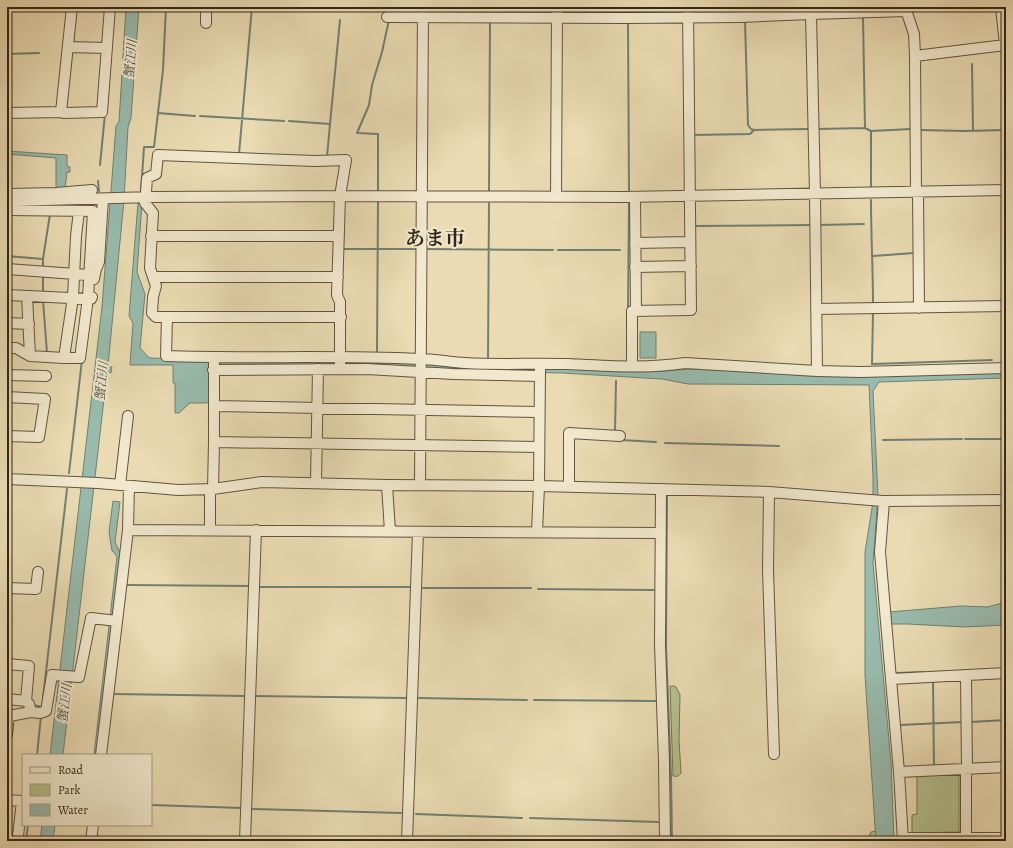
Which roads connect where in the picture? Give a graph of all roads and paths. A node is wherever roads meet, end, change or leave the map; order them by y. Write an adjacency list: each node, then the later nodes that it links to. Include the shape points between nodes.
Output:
1 (72, 7): 16 (street)
2 (110, 7): 17 (street)
3 (206, 7): 15 (street)
4 (557, 7): 13 (street)
5 (688, 7): 14 (street)
6 (1001, 7): 18 (street, via 1005,45)
7 (906, 9): 8 (street); 18 (street, via 914,34)
8 (852, 10): 11 (street)
9 (423, 12): 12 (street); 13 (street); 28 (street)
10 (740, 12): 11 (street); 14 (street)
11 (811, 14): 26 (street)
12 (388, 17)
13 (557, 18): 14 (street); 30 (street)
14 (688, 18): 29 (street)
15 (206, 22)
16 (68, 47): 17 (street); 19 (street)
17 (107, 48): 19 (street, via 102,112)
18 (915, 56): 24 (street)
19 (62, 112): 20 (street)
20 (7, 113)
21 (92, 190): 25 (street)
22 (1006, 190): 24 (street)
23 (146, 192): 27 (street, via 147,178 156,174 158,155 346,160)
24 (917, 192): 26 (street); 53 (street)
25 (7, 194)
26 (815, 194): 29 (street); 54 (street)
27 (340, 196): 28 (street); 32 (street); 38 (street)
28 (422, 196): 30 (street); 65 (street)
29 (689, 196): 31 (street); 39 (street)
30 (556, 197): 31 (street)
31 (635, 197): 40 (street)
32 (104, 198): 33 (street); 51 (street, via 99,262 91,299)
33 (7, 201)
34 (145, 203): 37 (street, via 152,213)
35 (7, 210): 36 (street)
36 (79, 211): 44 (street); 45 (street, via 93,211)
37 (151, 236): 38 (street); 46 (street, via 150,268)
38 (339, 236): 47 (street)
39 (690, 242): 40 (street); 41 (street)
40 (635, 243): 42 (street)
41 (690, 266): 42 (street); 55 (street, via 691,310)
42 (636, 267): 55 (street)
43 (7, 269): 44 (street)
44 (74, 274): 45 (street); 50 (street)
45 (89, 274): 51 (street)
46 (153, 277): 47 (street); 56 (street, via 156,286 152,313 156,317)
47 (338, 277): 57 (street)
48 (7, 295): 49 (street)
49 (27, 296): 50 (street); 59 (street)
50 (72, 297): 51 (street); 62 (street)
51 (88, 298): 62 (street, via 80,358)
52 (1006, 306): 53 (street)
53 (919, 308): 54 (street)
54 (816, 309): 70 (street)
55 (636, 311): 66 (street, via 632,311)
56 (167, 317): 57 (street); 64 (street, via 166,356)
57 (341, 317): 63 (street)
58 (7, 323): 59 (street)
59 (29, 324): 61 (street)
60 (7, 348): 61 (street, via 16,348)
61 (30, 356): 62 (street)
62 (64, 358)
63 (340, 363): 64 (street); 65 (street, via 367,369); 68 (street)
64 (214, 364): 68 (street); 74 (street)
65 (421, 365): 69 (street); 76 (street)
66 (632, 366): 69 (street); 70 (street, via 685,363)
67 (1006, 368): 70 (street)
68 (318, 369): 75 (street)
69 (540, 369): 77 (street)
70 (817, 371)
71 (7, 375): 72 (street)
72 (46, 376)
73 (7, 397): 79 (street, via 46,399 39,437)
74 (214, 406): 75 (street); 81 (street)
75 (317, 408): 76 (street); 82 (street)
76 (421, 410): 77 (street); 83 (street)
77 (539, 412): 84 (street)
78 (128, 416): 87 (street)
79 (7, 436)
80 (620, 436): 91 (street, via 569,433)
81 (214, 442): 82 (street); 92 (street)
82 (316, 443): 83 (street); 86 (street)
83 (420, 445): 84 (street); 89 (street)
84 (539, 447): 90 (street)
85 (7, 479): 87 (street)
86 (316, 483): 88 (street); 92 (street, via 262,482)
87 (125, 485): 92 (street, via 178,490); 97 (street)
88 (388, 485): 89 (street); 100 (street)
89 (420, 485): 90 (street)
90 (539, 486): 91 (street); 102 (street)
91 (569, 487): 93 (street)
92 (212, 489): 98 (street)
93 (661, 489): 94 (street); 103 (street)
94 (769, 492): 96 (street); 117 (street, via 768,570)
95 (1006, 500): 96 (street)
96 (879, 501): 110 (street, via 880,552)
97 (128, 530): 98 (street); 106 (street)
98 (210, 530): 99 (street)
99 (256, 530): 100 (street); 129 (street)
100 (390, 531): 101 (street)
101 (418, 532): 102 (street); 130 (street)
102 (537, 532): 103 (street)
103 (660, 533): 131 (street)
104 (38, 572): 105 (street, via 36,589)
105 (7, 588)
106 (114, 620): 113 (street, via 91,618 79,677 52,675 46,711); 116 (street)
107 (7, 664): 112 (street, via 29,666)
108 (1006, 674): 109 (street)
109 (966, 675): 110 (street); 119 (street)
110 (891, 679): 120 (street)
111 (7, 699): 112 (street)
112 (26, 701): 113 (street)
113 (31, 712): 114 (street)
114 (8, 716): 115 (street)
115 (7, 735)
116 (101, 754)
117 (774, 754)
118 (1006, 767): 119 (street)
119 (966, 769): 120 (street); 124 (street)
120 (899, 772): 127 (street)
121 (7, 800): 126 (street, via 22,801)
122 (93, 826): 128 (street)
123 (7, 836): 126 (street)
124 (966, 837): 125 (street); 127 (street)
125 (1006, 838)
126 (17, 839)
127 (903, 839)
128 (91, 841)
129 (245, 841)
130 (407, 841)
131 (665, 841)

